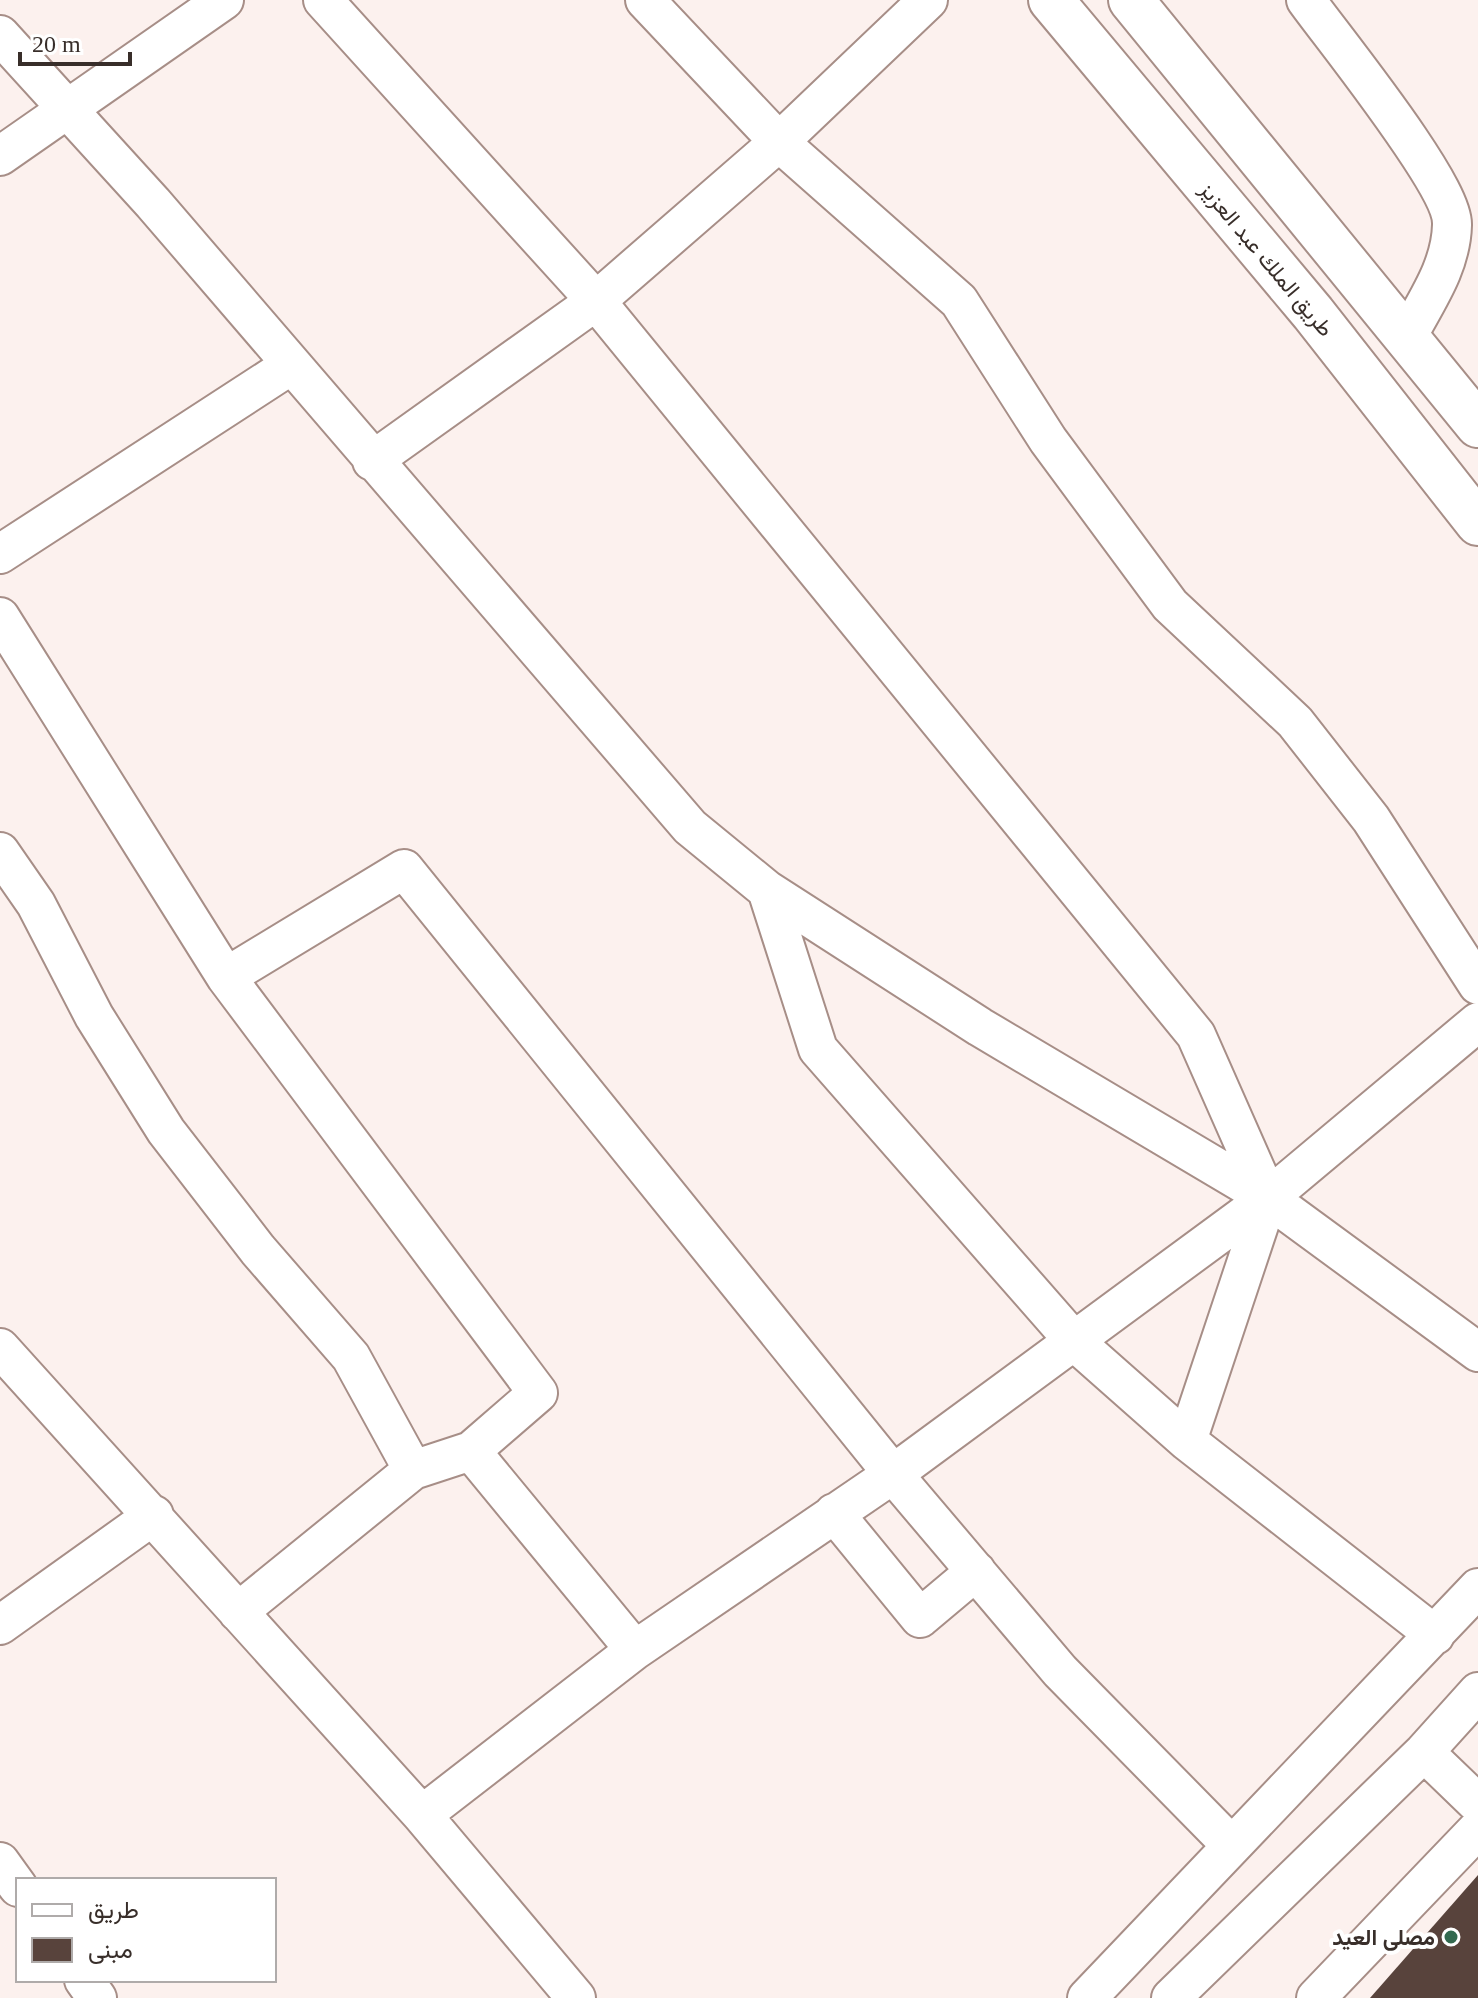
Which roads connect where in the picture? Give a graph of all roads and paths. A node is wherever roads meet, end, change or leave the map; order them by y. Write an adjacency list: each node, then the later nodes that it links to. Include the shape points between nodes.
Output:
1 (224, 0): 9 (street)
2 (323, 0): 12 (street)
3 (645, 0): 10 (street)
4 (928, 0): 10 (street)
5 (1051, 0): 17 (highway, طريق الملك عبد العزيز, via 1313,313)
6 (1131, 0): 13 (highway)
7 (1306, 0): 13 (street, via 1434,177 1453,221 1448,262)
8 (0, 35): 9 (street)
9 (66, 108): 11 (street); 14 (street)
10 (779, 142): 12 (street); 23 (street, via 959,301 1048,440 1170,605 1295,722 1371,819)
11 (0, 156)
12 (596, 301): 16 (street); 25 (street, via 1196,1035)
13 (1407, 337): 15 (highway)
14 (291, 365): 16 (street); 18 (street)
15 (1478, 425)
16 (372, 461): 21 (street, via 690,827)
17 (1478, 523)
18 (0, 554)
19 (0, 617): 22 (street)
20 (0, 852): 31 (street, via 36,904 94,1016 166,1131 258,1250 351,1357)
21 (767, 890): 25 (street, via 980,1027); 26 (street, via 818,1049)
22 (226, 977): 30 (street, via 538,1393); 32 (street, via 404,869)
23 (1478, 985)
24 (1478, 1022): 25 (street)
25 (1268, 1198): 26 (street); 28 (street); 29 (street)
26 (1075, 1342): 29 (street); 32 (street)
27 (0, 1348): 34 (street)
28 (1478, 1352)
29 (1187, 1441): 39 (street)
30 (471, 1451): 31 (street); 40 (street)
31 (413, 1470): 37 (street)
32 (893, 1474): 33 (street); 35 (street)
33 (834, 1513): 35 (street, via 920,1618); 40 (street)
34 (154, 1515): 37 (street); 38 (street)
35 (976, 1571): 46 (street, via 1060,1671)
36 (1478, 1588): 39 (street)
37 (238, 1612): 44 (street)
38 (0, 1625)
39 (1435, 1635): 46 (street)
40 (635, 1650): 44 (street)
41 (1478, 1692): 42 (street)
42 (1424, 1752): 43 (street); 51 (street)
43 (1478, 1804)
44 (422, 1815): 49 (street)
45 (1478, 1829): 52 (street)
46 (1232, 1846): 50 (street)
47 (0, 1862): 48 (street)
48 (16, 1884)
49 (576, 1998)
50 (1087, 1998)
51 (1171, 1998)
52 (1316, 1998)

